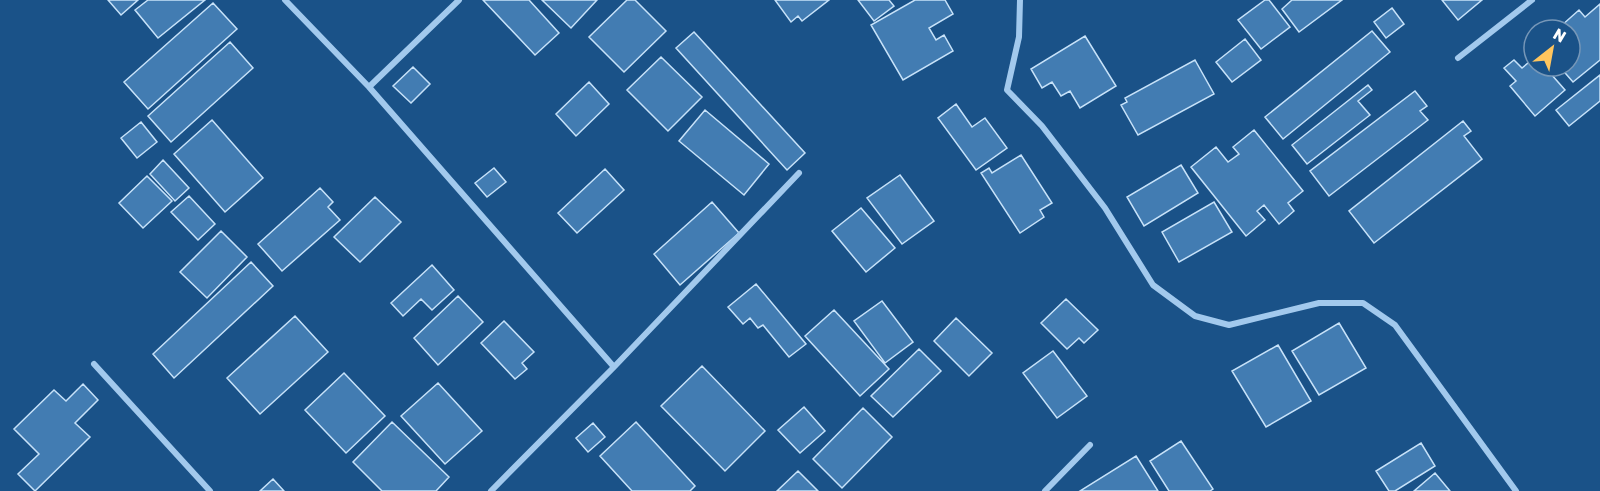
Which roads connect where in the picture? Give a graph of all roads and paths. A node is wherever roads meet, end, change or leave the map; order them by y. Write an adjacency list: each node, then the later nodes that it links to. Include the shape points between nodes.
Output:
1 (285, 0): 6 (street)
2 (459, 0): 6 (street)
3 (1020, 0): 14 (street, via 1019,36 1007,90 1042,126 1105,208 1153,285 1195,316 1230,326 1319,303 1363,303 1395,325)
4 (1532, 0): 5 (street)
5 (1458, 58)
6 (369, 87): 9 (street)
7 (799, 173): 9 (street)
8 (94, 364): 11 (street)
9 (614, 368): 12 (street)
10 (1090, 445): 13 (street)
11 (210, 491)
12 (491, 491)
13 (1045, 491)
14 (1516, 491)

